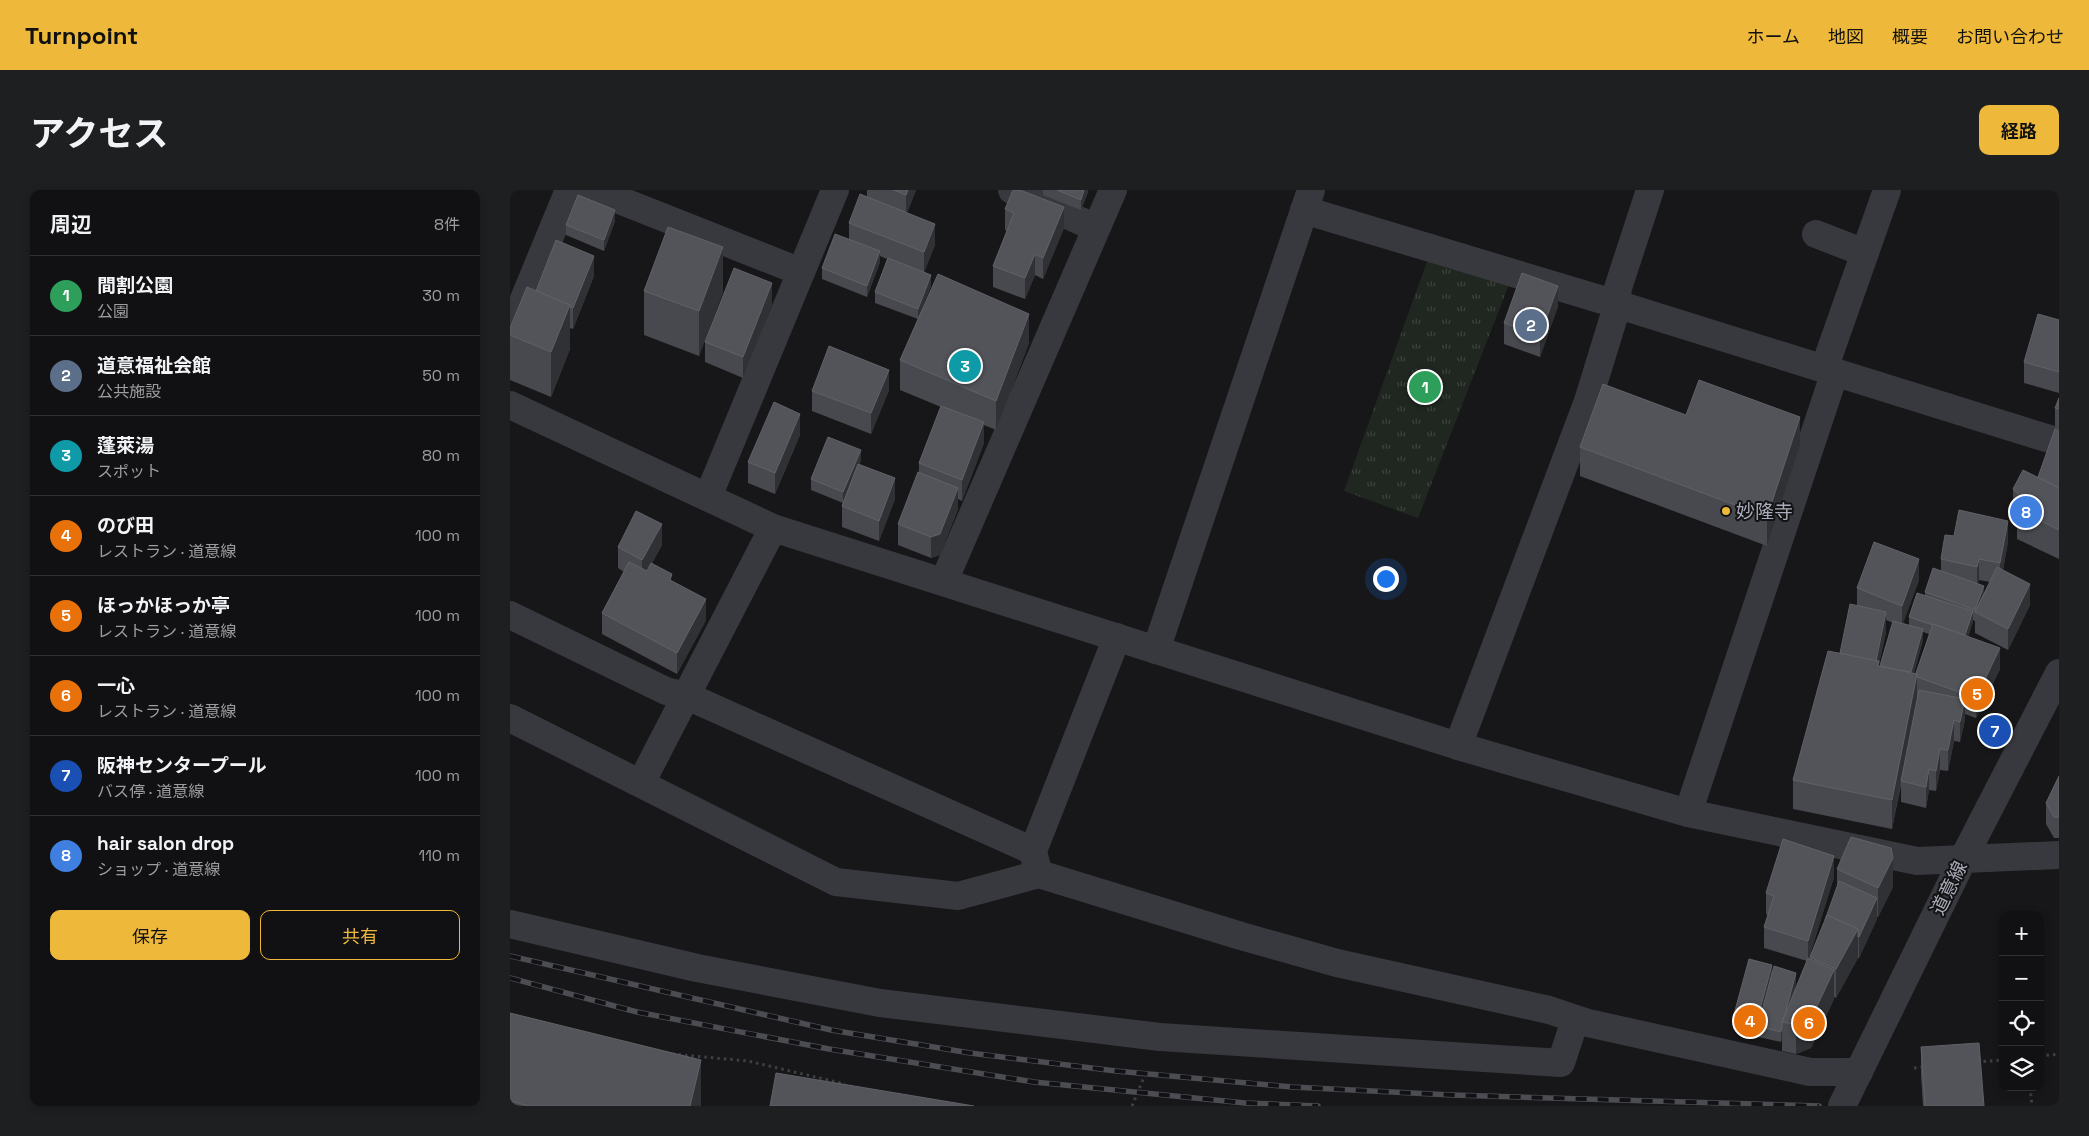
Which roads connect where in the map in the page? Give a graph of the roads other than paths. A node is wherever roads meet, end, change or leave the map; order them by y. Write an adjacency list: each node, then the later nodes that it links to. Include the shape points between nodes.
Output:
1 (569, 190): 14 (street)
2 (594, 190): 12 (street)
3 (835, 190): 12 (street)
4 (1012, 190): 9 (street)
5 (1112, 190): 9 (street)
6 (1650, 190): 13 (street, via 1618,288)
7 (1887, 190): 11 (street)
8 (1307, 200): 13 (street); 23 (street)
9 (1096, 228): 20 (street)
10 (1816, 234): 11 (street)
11 (1865, 253): 15 (street)
12 (801, 272): 18 (street)
13 (1616, 304): 15 (street); 27 (street, via 1588,401)
14 (510, 333)
15 (1830, 371): 17 (street); 29 (street)
16 (510, 405): 18 (street)
17 (2059, 442)
18 (708, 497): 19 (street)
19 (773, 528): 20 (street); 25 (street)
20 (944, 581): 22 (street)
21 (510, 615): 25 (street, via 666,691)
22 (1117, 637): 23 (street); 32 (street)
23 (1156, 650): 27 (street)
24 (2059, 673): 31 (street, 道意線)
25 (687, 696): 28 (street); 32 (street)
26 (510, 718): 28 (street)
27 (1458, 746): 29 (street)
28 (641, 783): 32 (street, via 836,882 958,896)
29 (1688, 814): 31 (street, via 1917,861)
30 (2059, 855): 31 (street)
31 (1962, 861): 35 (street, 道意線)
32 (1036, 862): 34 (street, via 1241,936 1338,963 1548,1010)
33 (510, 924): 34 (street, via 697,968 880,1003 1160,1037 1561,1063)
34 (1576, 1020): 35 (street, via 1810,1072)
35 (1859, 1072): 36 (street, 道意線)
36 (1842, 1106)

